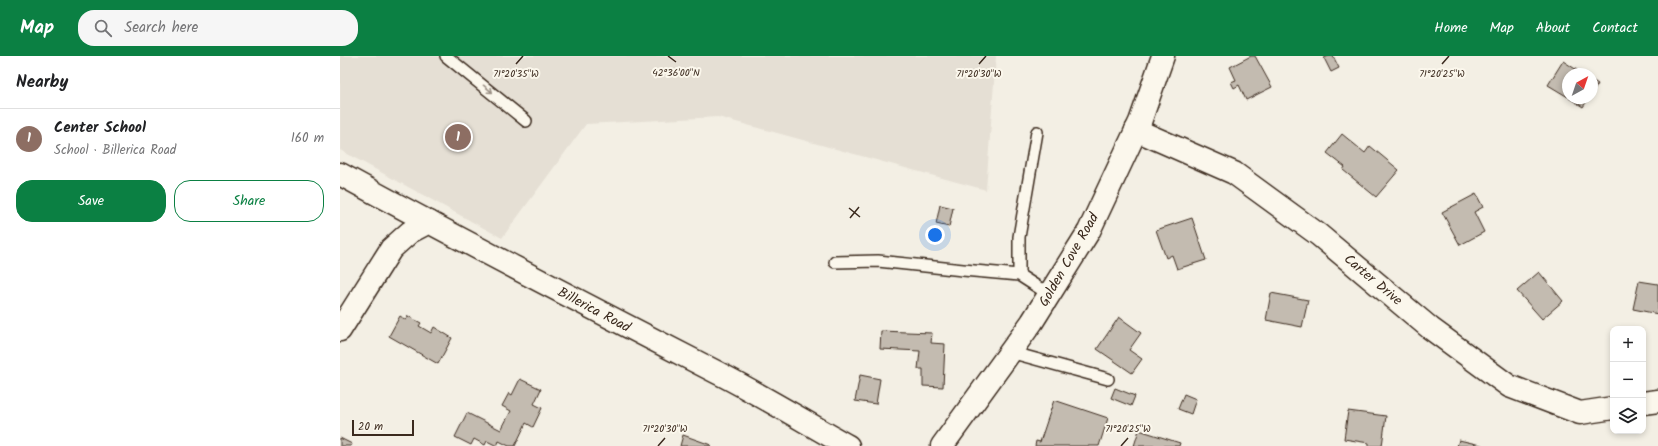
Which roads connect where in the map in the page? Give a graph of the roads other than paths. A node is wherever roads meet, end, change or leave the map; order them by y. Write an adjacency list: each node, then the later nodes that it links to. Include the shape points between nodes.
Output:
1 (446, 56): 3 (lane, one-way to 3)
2 (1163, 56): 4 (main road, Golden Cove Road)
3 (526, 121)
4 (1136, 130): 10 (main road, Golden Cove Road, via 1089,231); 16 (main road, Carter Drive, via 1234,173 1319,235 1430,328 1509,386 1580,413)
5 (1038, 132): 9 (lane, via 1019,237)
6 (340, 174): 7 (main road, Billerica Road)
7 (429, 222): 11 (main road, via 410,232 391,249); 17 (main road, Billerica Road, via 725,377)
8 (835, 262): 9 (lane, via 878,261)
9 (1019, 275): 10 (lane)
10 (1050, 295): 12 (main road, Golden Cove Road)
11 (340, 330)
12 (1010, 352): 13 (lane); 18 (main road, Golden Cove Road)
13 (1108, 379)
14 (1658, 401): 15 (main road)
15 (1646, 403)
16 (1610, 408)
17 (848, 446)
18 (942, 446)

